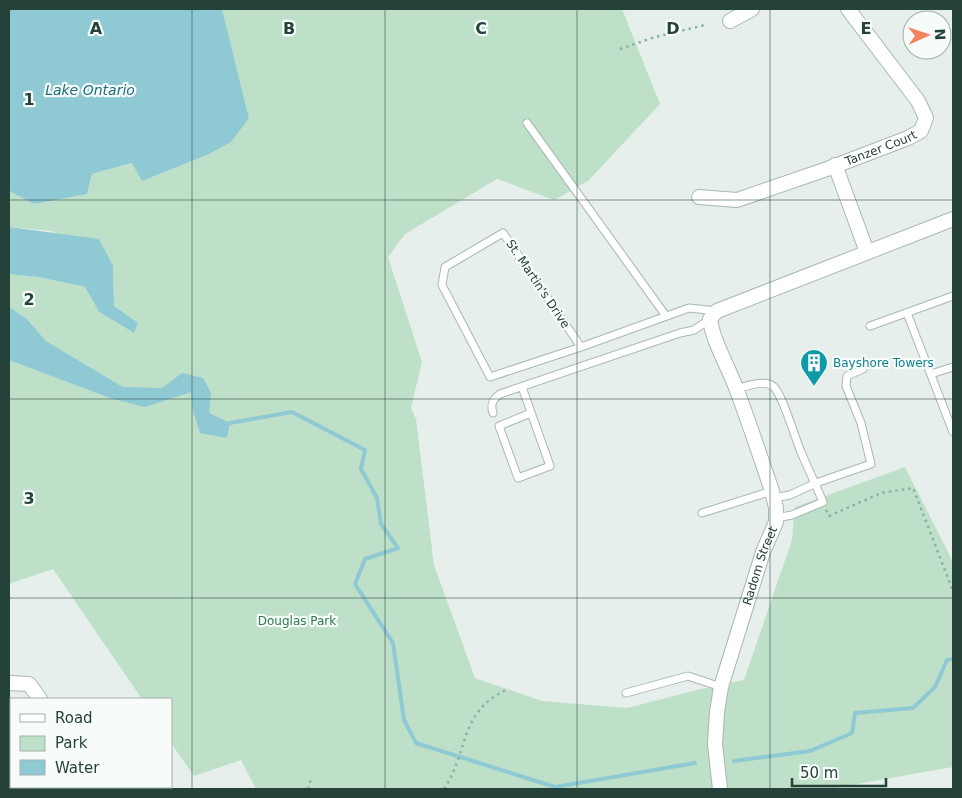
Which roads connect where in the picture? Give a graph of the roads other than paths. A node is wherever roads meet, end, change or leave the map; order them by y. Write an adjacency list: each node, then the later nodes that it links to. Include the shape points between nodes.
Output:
1 (752, 9): 3 (street)
2 (848, 9): 5 (street, Tanzer Court, via 918,101 926,118 921,130 908,138)
3 (730, 22)
4 (527, 122): 12 (lane)
5 (835, 165): 6 (street, Tanzer Court, via 737,200); 8 (street)
6 (699, 197)
7 (953, 219): 8 (street, St. Martin's Drive)
8 (867, 252): 11 (street, St. Martin's Drive)
9 (953, 296): 10 (lane)
10 (907, 312): 13 (lane); 17 (lane)
11 (714, 315): 12 (lane, St. Martin's Drive, via 689,308); 18 (lane, St. Martin's Drive, via 694,330); 19 (street, Radom Street, via 712,334)
12 (666, 316): 14 (lane, St. Martin's Drive)
13 (870, 326)
14 (581, 347): 14 (lane, St. Martin's Drive, via 490,377 442,285 445,267 503,233)
15 (953, 367): 17 (lane)
16 (863, 369): 23 (lane, via 847,376 846,386 861,423 871,464)
17 (931, 374): 22 (lane)
18 (522, 387): 20 (lane, St. Martin's Drive, via 494,399); 21 (lane)
19 (737, 389): 23 (lane, via 760,384 774,387); 24 (street, Radom Street)
20 (493, 413)
21 (531, 414): 21 (lane, via 499,426 518,478 550,466)
22 (953, 432)
23 (816, 483): 24 (lane, via 790,495); 26 (lane, via 823,502)
24 (773, 494): 25 (lane); 26 (street, Radom Street)
25 (702, 514)
26 (776, 518): 28 (street, Radom Street)
27 (9, 683): 30 (street, via 29,684)
28 (721, 687): 29 (lane, via 688,676); 31 (street, Radom Street, via 716,744)
29 (626, 693)
30 (39, 698)
31 (720, 789)

